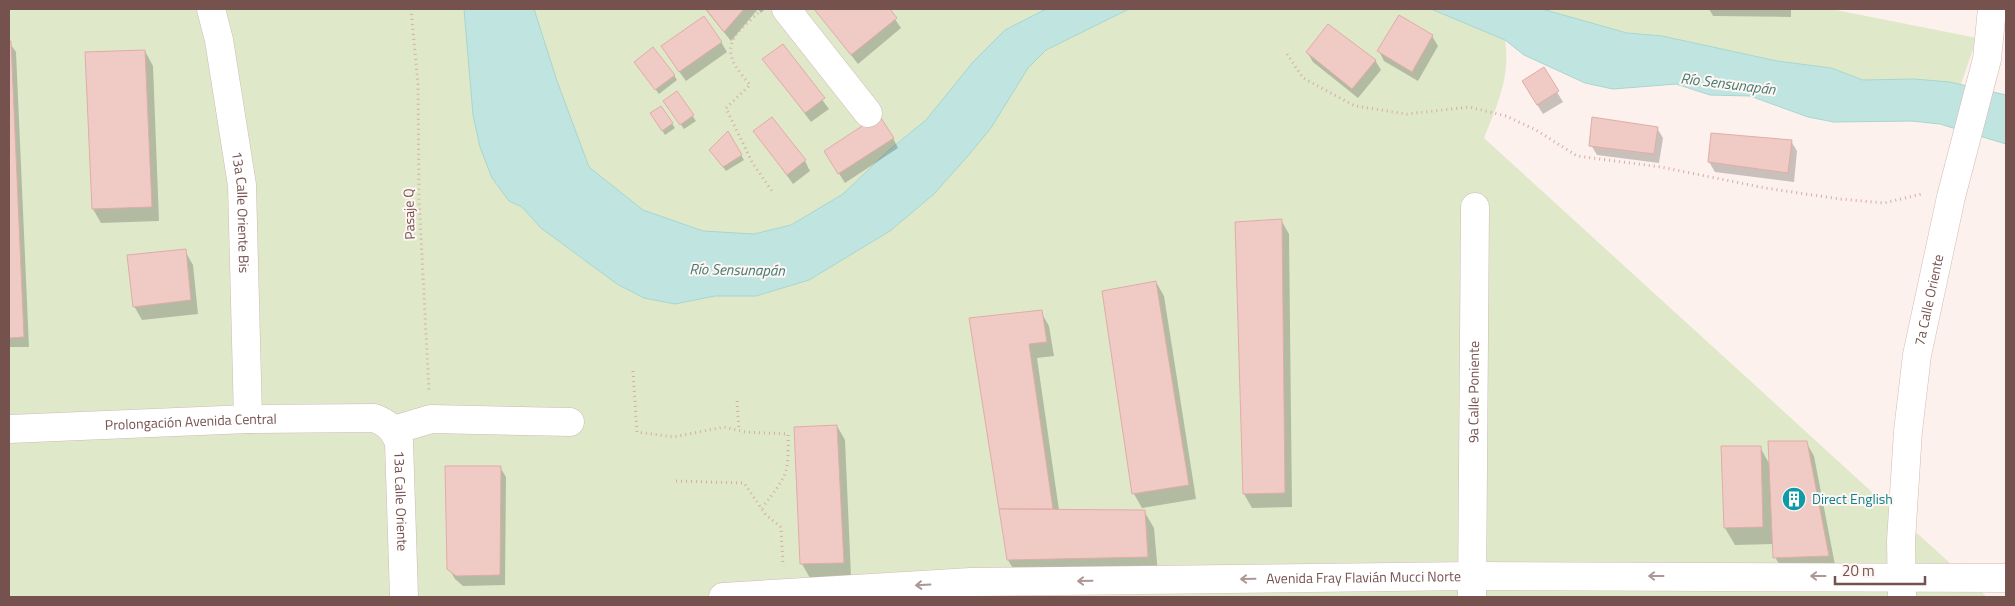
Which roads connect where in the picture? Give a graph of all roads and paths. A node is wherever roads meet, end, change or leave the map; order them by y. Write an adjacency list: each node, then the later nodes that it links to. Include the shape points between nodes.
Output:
1 (211, 9): 13 (main road, 13a Calle Oriente Bis, via 219,40 242,185)
2 (411, 9): 14 (path, Pasaje Q, via 418,84 418,199)
3 (762, 9): 9 (path, via 736,35 731,45 732,58 750,84 726,108 752,162)
4 (786, 9): 7 (main road)
5 (1992, 9): 8 (main road, 7a Calle Oriente, via 1987,59)
6 (1287, 54): 8 (path, via 1303,78 1355,106 1407,114 1469,107 1506,116 1578,156 1661,167 1840,199 1884,203 1932,192)
7 (868, 113)
8 (1953, 192): 23 (main road, 7a Calle Oriente, via 1917,355 1908,431)
9 (774, 194)
10 (1475, 207): 22 (main road, 9a Calle Poniente)
11 (632, 371): 18 (path, via 637,432 674,437 724,427)
12 (737, 401): 18 (path)
13 (248, 419): 16 (main road, Prolongación Avenida Central); 17 (main road, Prolongación Avenida Central)
14 (431, 419): 15 (main road, Prolongación Avenida Central); 16 (main road, Prolongación Avenida Central)
15 (570, 422)
16 (384, 424): 26 (main road, 13a Calle Oriente, via 399,442)
17 (9, 429)
18 (739, 430): 20 (path, via 788,434 789,468)
19 (676, 481): 20 (path, via 744,482)
20 (762, 508): 25 (path, via 781,527)
21 (2006, 578): 23 (main road, Avenida Fray Flavián Mucci Norte)
22 (1472, 586): 23 (main road, Avenida Fray Flavián Mucci Norte, one-way to 22); 24 (main road, Avenida Fray Flavián Mucci Norte, one-way to 24)
23 (1902, 587)
24 (972, 590): 25 (main road, Avenida Fray Flavián Mucci Norte, one-way to 25)
25 (784, 594): 27 (main road, Avenida Fray Flavián Mucci Norte)
26 (404, 597)
27 (723, 597)

